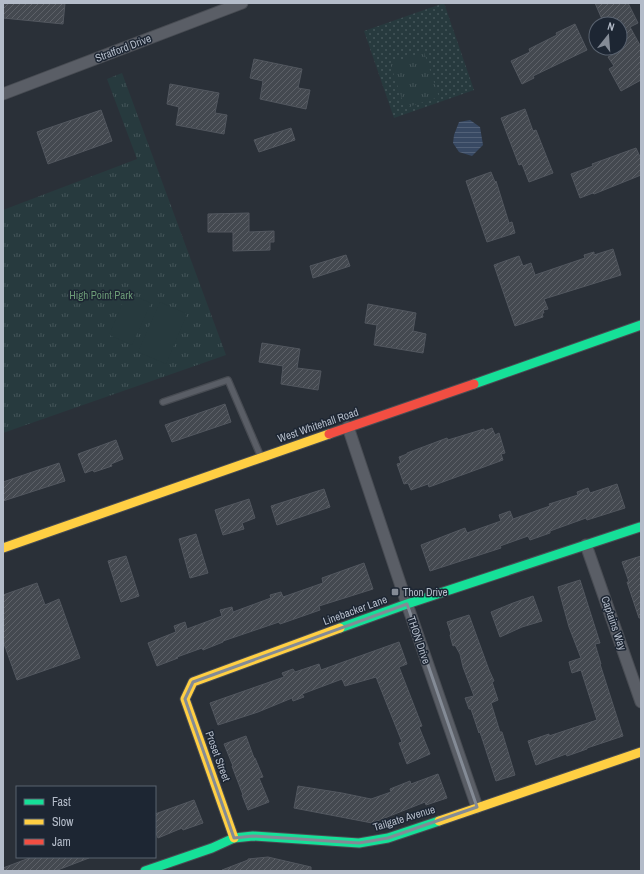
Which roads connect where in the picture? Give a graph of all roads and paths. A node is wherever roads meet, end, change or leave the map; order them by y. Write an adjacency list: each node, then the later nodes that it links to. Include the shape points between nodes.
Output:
1 (242, 3): 2 (street, Stratford Drive)
2 (3, 94)
3 (641, 325): 5 (street, West Whitehall Road)
4 (162, 402): 6 (lane, via 228,380)
5 (348, 427): 6 (street, West Whitehall Road); 10 (street, THON Drive)
6 (262, 458): 9 (street, West Whitehall Road)
7 (640, 527): 8 (street, Linebacker Lane)
8 (586, 545): 10 (street, Linebacker Lane); 12 (street, Captains Way)
9 (3, 548)
10 (407, 604): 11 (street, Linebacker Lane); 14 (street, THON Drive)
11 (193, 682): 15 (street, Proset Street, via 185,698)
12 (641, 702)
13 (641, 752): 14 (street, Tailgate Avenue)
14 (477, 807): 15 (street, Tailgate Avenue, via 388,838 359,843 253,836)
15 (234, 838): 16 (street, Tailgate Avenue)
16 (145, 871)

